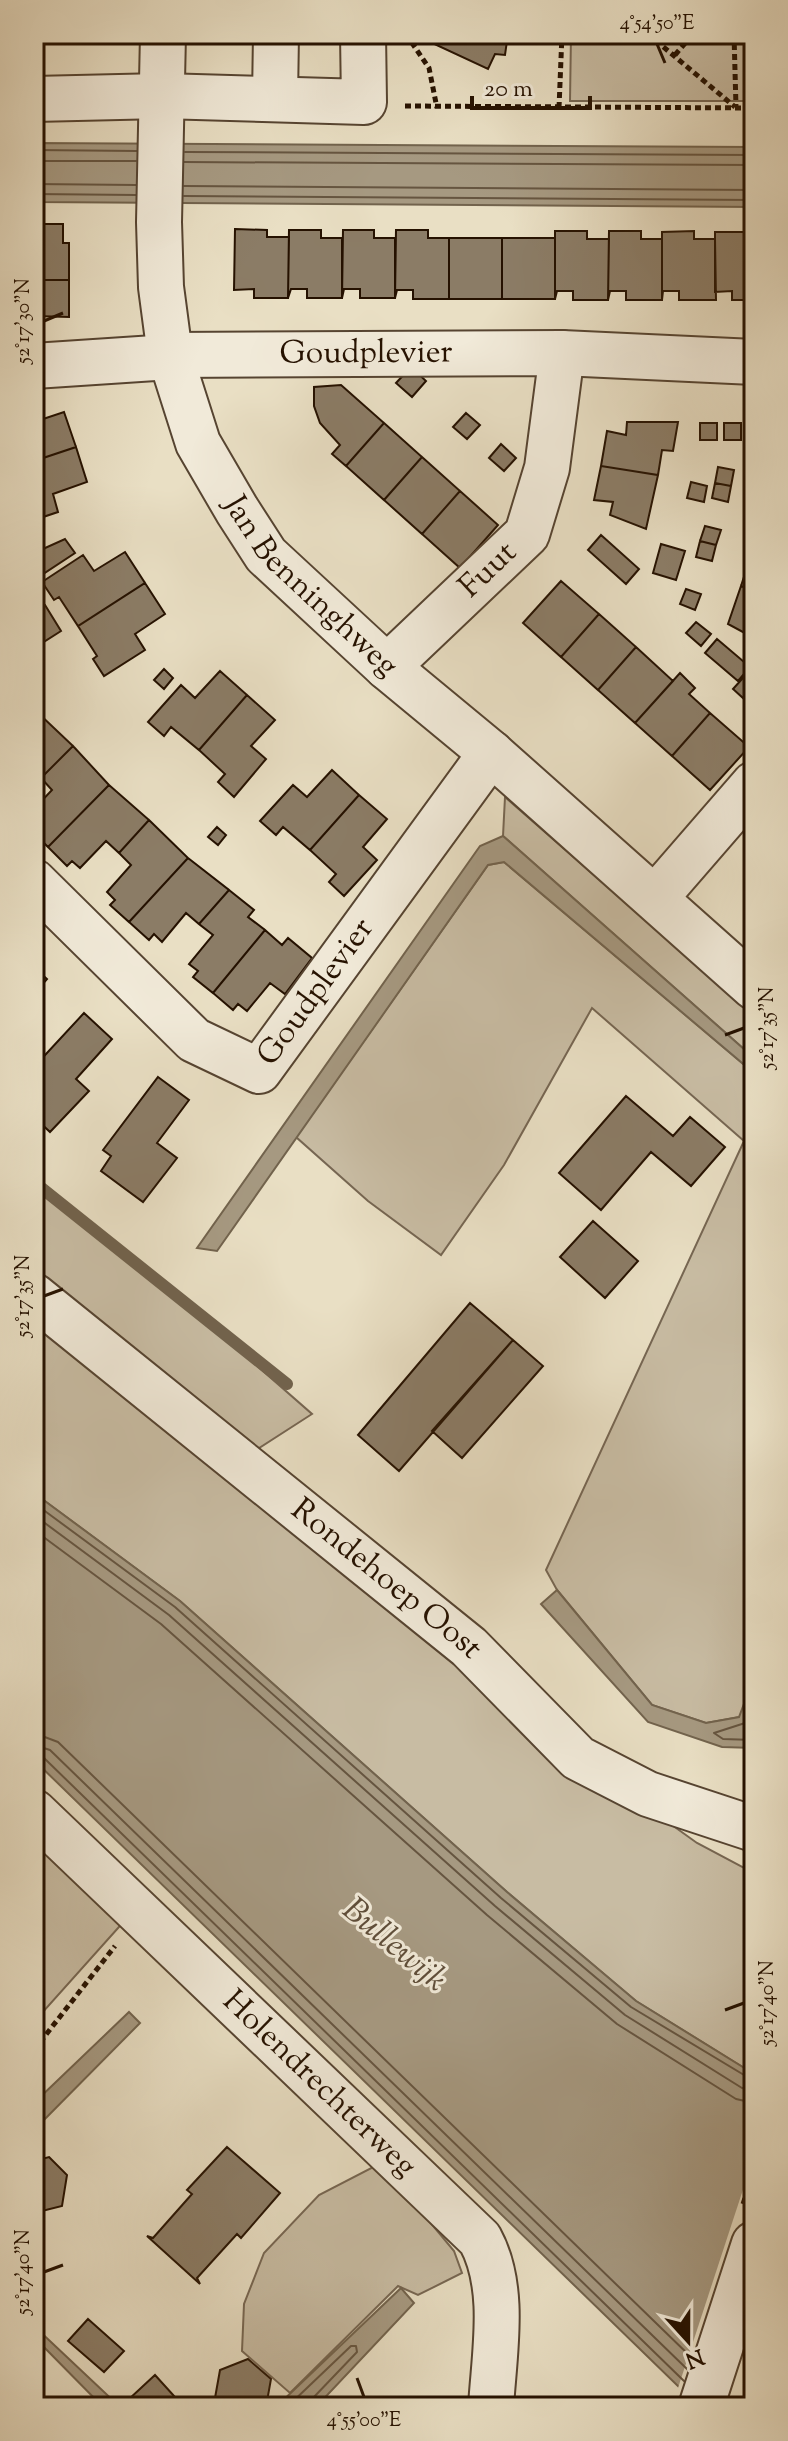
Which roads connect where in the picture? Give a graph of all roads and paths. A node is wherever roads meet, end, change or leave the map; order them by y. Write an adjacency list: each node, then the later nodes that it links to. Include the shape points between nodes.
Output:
1 (163, 34): 17 (street, Jan Benninghweg)
2 (276, 34): 10 (street)
3 (363, 34): 12 (street)
4 (406, 34): 13 (path, via 429,68)
5 (562, 34): 14 (path)
6 (648, 34): 9 (path)
7 (693, 34): 9 (path)
8 (734, 34): 15 (path)
9 (675, 55): 15 (path)
10 (275, 98): 12 (street); 17 (street)
11 (34, 99): 17 (street)
12 (364, 102): 13 (path)
13 (437, 108): 14 (path)
14 (559, 108): 15 (path)
15 (736, 108): 16 (path)
16 (754, 108)
17 (161, 109): 19 (street, Jan Benninghweg, via 161,287)
18 (562, 353): 19 (street, Goudplevier); 20 (street, Goudplevier); 22 (street, Fuut, via 547,468 527,534)
19 (170, 356): 21 (street, Goudplevier); 22 (street, Jan Benninghweg, via 198,443 266,555)
20 (754, 362)
21 (34, 366)
22 (387, 667): 23 (street, Jan Benninghweg)
23 (491, 753): 25 (street, Goudplevier, via 259,1071 194,1040); 26 (street, Jan Benninghweg)
24 (754, 784): 26 (street)
25 (34, 882)
26 (656, 897): 27 (street, Jan Benninghweg)
27 (754, 987)
28 (34, 1296): 30 (street, Rondehoep Oost, via 469,1647 578,1758 648,1794)
29 (34, 1812): 31 (street, Holendrechterweg)
30 (754, 1829)
31 (140, 1914): 32 (path); 34 (street, Holendrechterweg, via 480,2239 494,2283)
32 (34, 2050)
33 (754, 2244): 35 (street)
34 (491, 2407)
35 (701, 2407)

